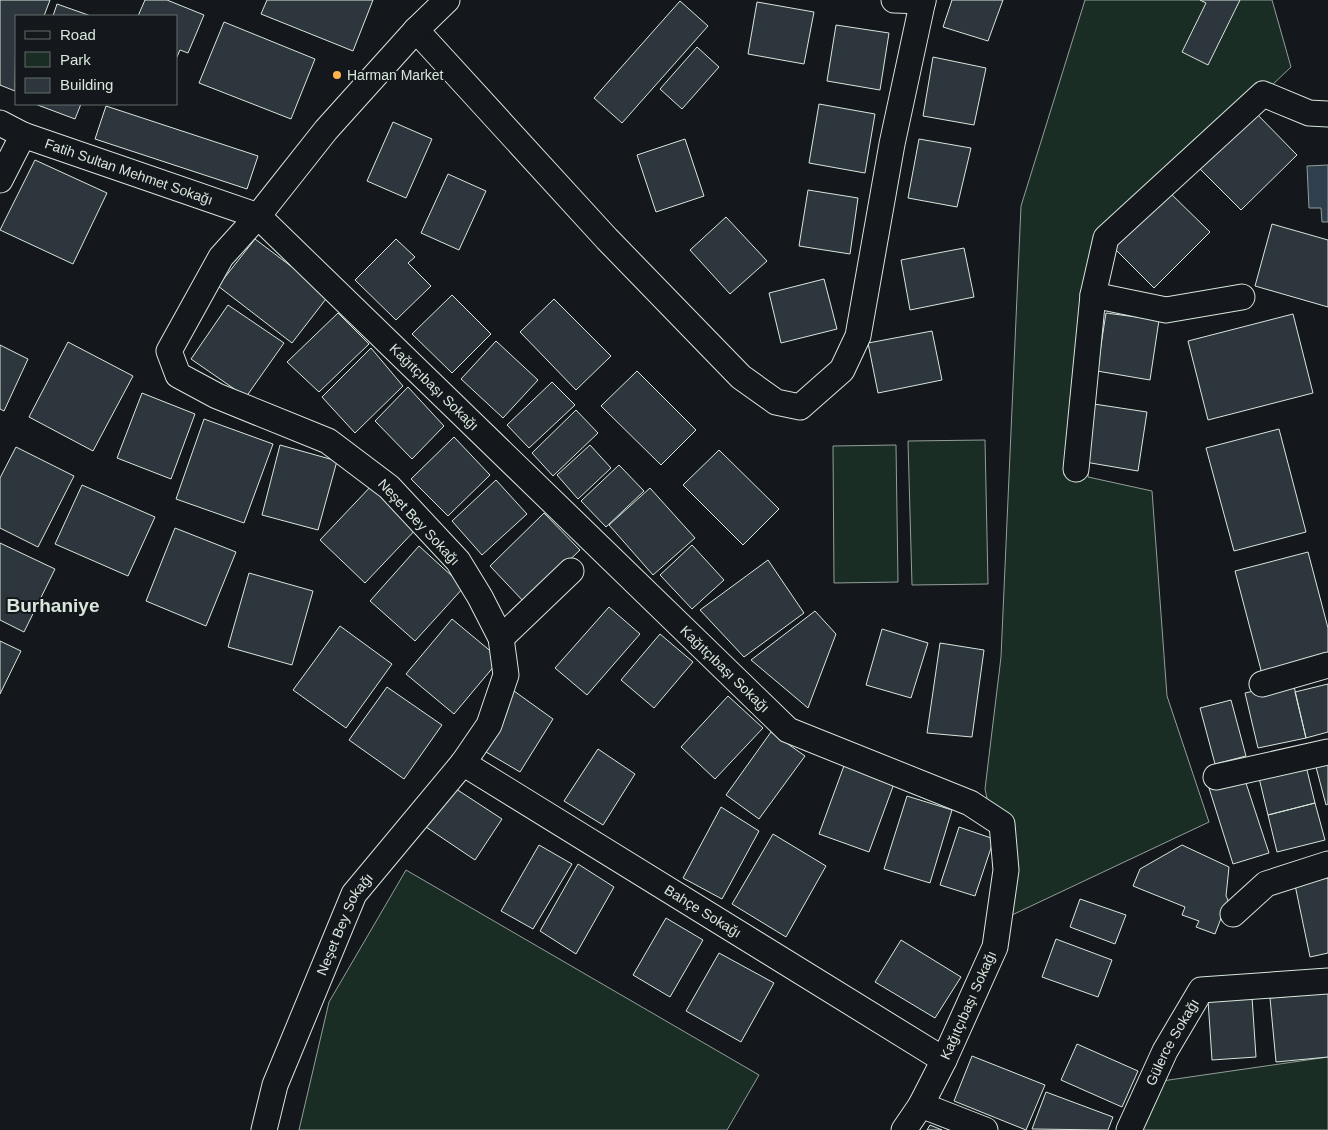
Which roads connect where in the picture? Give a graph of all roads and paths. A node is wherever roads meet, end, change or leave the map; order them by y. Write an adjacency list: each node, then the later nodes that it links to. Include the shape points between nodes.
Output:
1 (447, 0): 4 (street, Neşet Bey Sokağı)
2 (894, 0): 3 (street)
3 (923, 0): 4 (street, via 892,144 858,336 842,370 800,407 776,402 741,377 606,240)
4 (416, 30): 9 (street, Neşet Bey Sokağı, via 326,130)
5 (1328, 114): 10 (street, via 1309,113 1263,94 1106,238)
6 (0, 123): 7 (street, Fatih Sultan Mehmet Sokağı)
7 (23, 135): 8 (street); 9 (street, Fatih Sultan Mehmet Sokağı)
8 (0, 180)
9 (258, 216): 14 (street, Neşet Bey Sokağı, via 221,257 169,351 178,375 218,396 328,441 390,487 458,561); 23 (street, Kağıtçıbaşı Sokağı, via 788,730 970,803 1002,824 1006,870 995,947)
10 (1093, 295): 11 (street, via 1166,310); 12 (street)
11 (1242, 297)
12 (1076, 469)
13 (571, 571): 14 (street)
14 (501, 638): 18 (street, Neşet Bey Sokağı, via 506,675 489,725)
15 (1328, 665): 16 (street)
16 (1262, 684)
17 (1328, 752): 19 (street)
18 (463, 762): 23 (street, Bahçe Sokağı); 25 (street, Neşet Bey Sokağı, via 354,894 275,1085)
19 (1216, 776)
20 (1328, 864): 21 (street, via 1266,884)
21 (1233, 914)
22 (1328, 980): 28 (street, Gülerce Sokağı, via 1201,990 1164,1051)
23 (944, 1060): 24 (street, Kağıtçıbaşı Sokağı)
24 (921, 1105): 26 (street, Kağıtçıbaşı Sokağı); 27 (street)
25 (264, 1130)
26 (904, 1130)
27 (985, 1130)
28 (1129, 1130)

